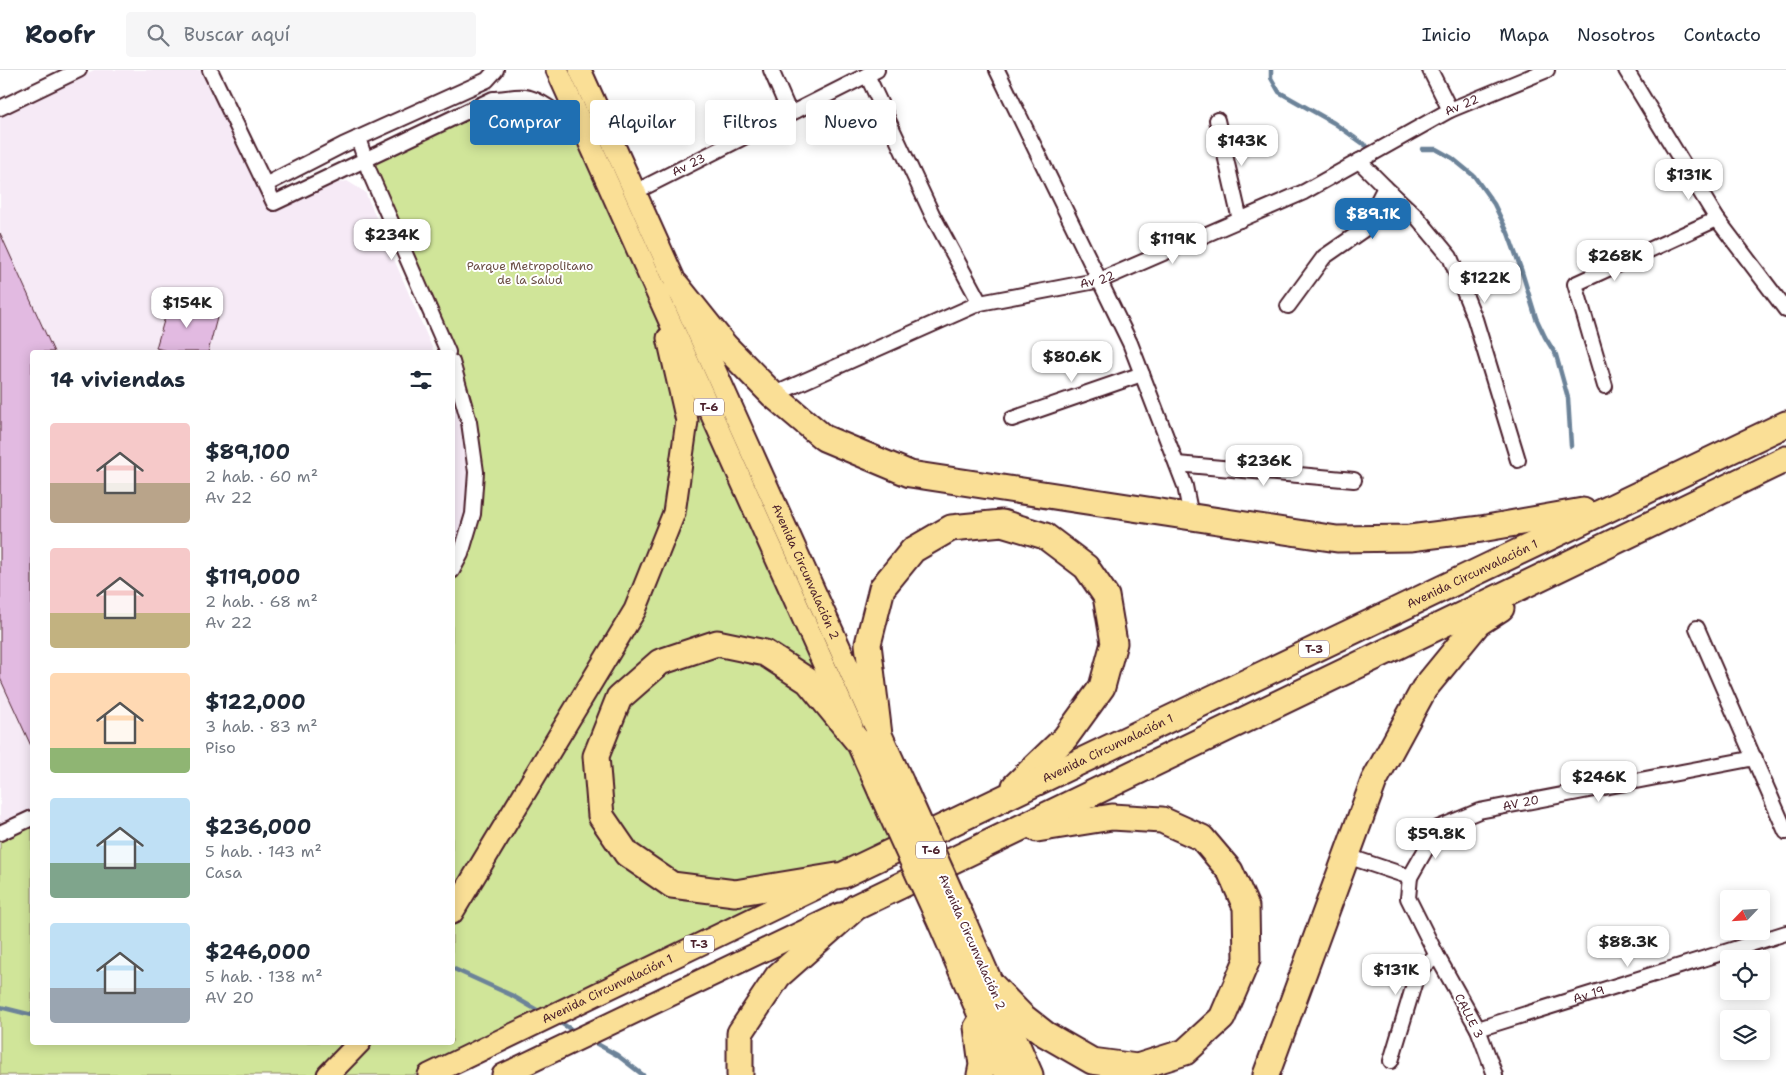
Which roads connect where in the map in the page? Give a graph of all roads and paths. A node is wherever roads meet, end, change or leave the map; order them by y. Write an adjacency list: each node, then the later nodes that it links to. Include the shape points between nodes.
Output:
1 (79, 70): 13 (street)
2 (210, 70): 24 (street)
3 (496, 70): 17 (street, via 487,80)
4 (557, 70): 18 (main road, Avenida Circunvalación 2 / T-6)
5 (580, 70): 26 (main road, Avenida Circunvalación 2 / T-6)
6 (771, 70): 12 (street)
7 (997, 70): 29 (street)
8 (1430, 70): 14 (street)
9 (1547, 70): 14 (street, Av 22)
10 (1626, 70): 27 (street)
11 (872, 73): 15 (street, Av 23); 31 (street, via 932,214)
12 (784, 100)
13 (0, 108)
14 (1450, 110): 23 (street, Av 22)
15 (796, 111)
16 (1217, 120): 28 (street)
17 (358, 138): 22 (street); 24 (street)
18 (590, 143)
19 (590, 144): 22 (street, via 566,120 526,96 494,100)
20 (591, 145): 30 (main road, Avenida Circunvalación 2 / T-6)
21 (728, 145): 26 (street, Av 23)
22 (366, 159): 24 (street, via 274,203); 34 (street)
23 (1359, 161): 25 (street); 28 (street, Av 22, via 1304,192)
24 (267, 184)
25 (1385, 187): 32 (street, via 1363,230 1324,257); 42 (street, via 1416,216 1450,257 1475,320)
26 (635, 192): 30 (main road, Avenida Circunvalación 2 / T-6)
27 (1717, 219): 33 (street); 37 (street, via 1575,284)
28 (1240, 220): 29 (street, Av 22)
29 (1101, 280): 31 (street, Av 22); 36 (street)
30 (667, 289): 38 (highway); 50 (main road, Avenida Circunvalación 2 / T-6); 61 (main road, via 687,420 674,513 635,610)
31 (980, 303): 38 (street, Av 22)
32 (1288, 306)
33 (1786, 310)
34 (447, 350)
35 (455, 373): 48 (street, via 469,422 476,472 473,514)
36 (1142, 374): 39 (street); 43 (street)
37 (1605, 386)
38 (773, 395): 46 (highway, via 824,438 910,474)
39 (1012, 419)
40 (1786, 424): 45 (highway, Avenida Circunvalación 1 / T-3)
41 (1786, 459): 47 (highway)
42 (1518, 460)
43 (1177, 464): 44 (street); 46 (street)
44 (1354, 480)
45 (1615, 505): 46 (highway, via 1410,538 1337,539); 52 (highway, Avenida Circunvalación 1 / T-3)
46 (1191, 516)
47 (1571, 562): 56 (highway); 57 (highway, via 1478,624 1424,689 1374,781)
48 (455, 565)
49 (1696, 628): 51 (street)
50 (869, 740): 52 (highway, via 868,644 882,588 913,550 951,528 1002,523 1044,536 1086,567 1106,596 1114,643 1102,687 1065,738); 58 (highway, via 808,681 765,653 717,644 660,662 619,698 596,756 601,816 627,854 672,886 735,893); 64 (highway, Avenida Circunvalación 2 / T-6, bridge)
51 (1755, 758): 54 (street); 59 (street, AV 20, via 1479,811 1438,828)
52 (998, 801): 58 (highway, Avenida Circunvalación 1 / T-3)
53 (30, 819): 55 (street)
54 (1786, 832)
55 (0, 833)
56 (1010, 833): 60 (highway); 64 (highway, via 1112,817 1162,820 1202,838 1230,871 1246,907 1247,960 1222,1018 1185,1052 1137,1067 1092,1061 1045,1034)
57 (1347, 856): 59 (street); 75 (highway)
58 (843, 875): 69 (main road, Avenida Circunvalación 1 / T-3)
59 (1410, 877): 63 (street, CALLE 3, via 1408,898)
60 (856, 907): 70 (main road); 71 (highway, via 778,976 740,1033)
61 (455, 908)
62 (1786, 933): 65 (street, Av 19)
63 (1437, 956): 65 (street, CALLE 3); 67 (street, via 1418,971)
64 (982, 989): 72 (highway); 73 (highway, Avenida Circunvalación 2 / T-6); 74 (highway, Avenida Circunvalación 2 / T-6)
65 (1478, 1029): 76 (street, CALLE 3)
66 (357, 1045): 68 (main road)
67 (1391, 1061)
68 (328, 1075)
69 (429, 1075)
70 (503, 1075)
71 (740, 1075)
72 (980, 1075)
73 (1007, 1075)
74 (1030, 1075)
75 (1266, 1075)
76 (1495, 1075)

